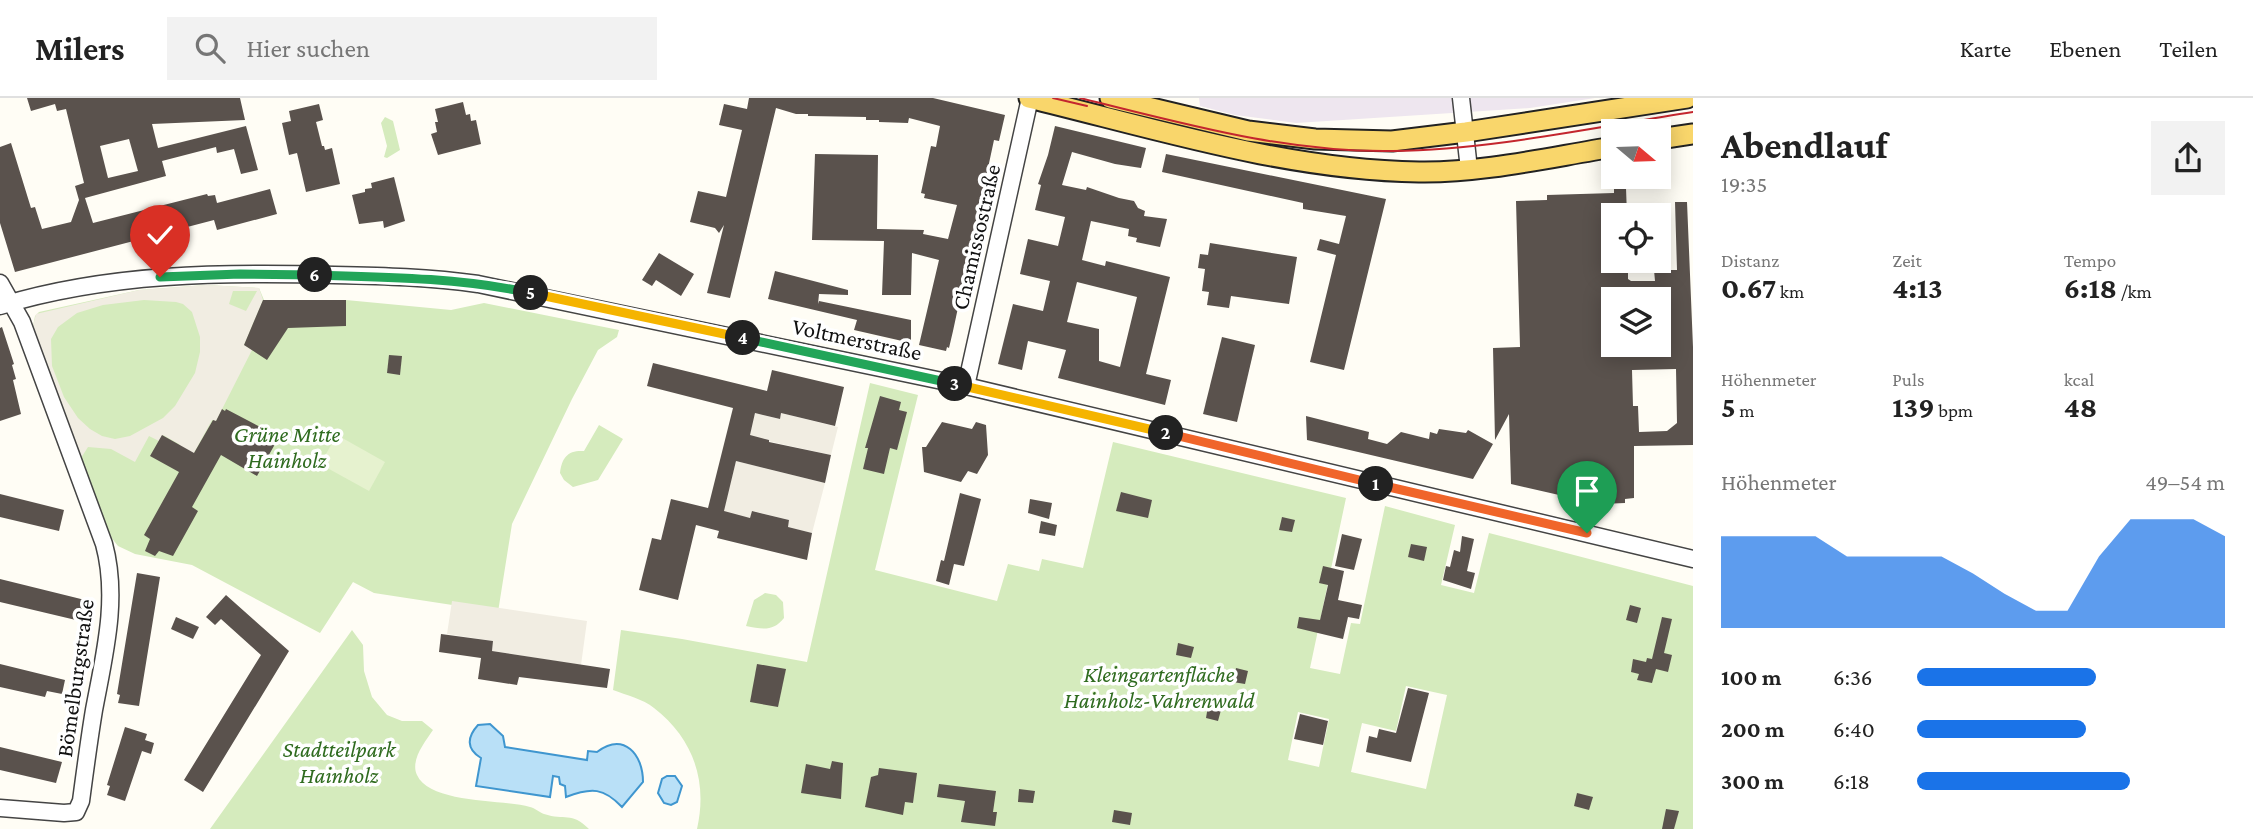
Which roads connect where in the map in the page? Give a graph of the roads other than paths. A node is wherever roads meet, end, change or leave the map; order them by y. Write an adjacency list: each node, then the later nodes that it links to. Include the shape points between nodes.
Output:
1 (1030, 98): 9 (main road, via 1319,165 1421,172); 12 (street, Chamissostraße)
2 (1110, 98): 5 (main road, via 1248,131 1315,139 1392,141)
3 (1461, 98): 5 (street)
4 (1688, 98): 5 (main road)
5 (1466, 132): 9 (street)
6 (1693, 134): 7 (main road)
7 (1671, 137)
8 (1601, 148): 9 (main road)
9 (1469, 169)
10 (0, 283): 11 (street, Bömelburgstraße)
11 (5, 304): 12 (street, Voltmerstraße, via 90,284 160,277 298,274 465,282); 14 (street, Bömelburgstraße, via 22,323 104,544 111,600 76,812)
12 (966, 386): 13 (street, Voltmerstraße)
13 (1693, 559)
14 (0, 808)

